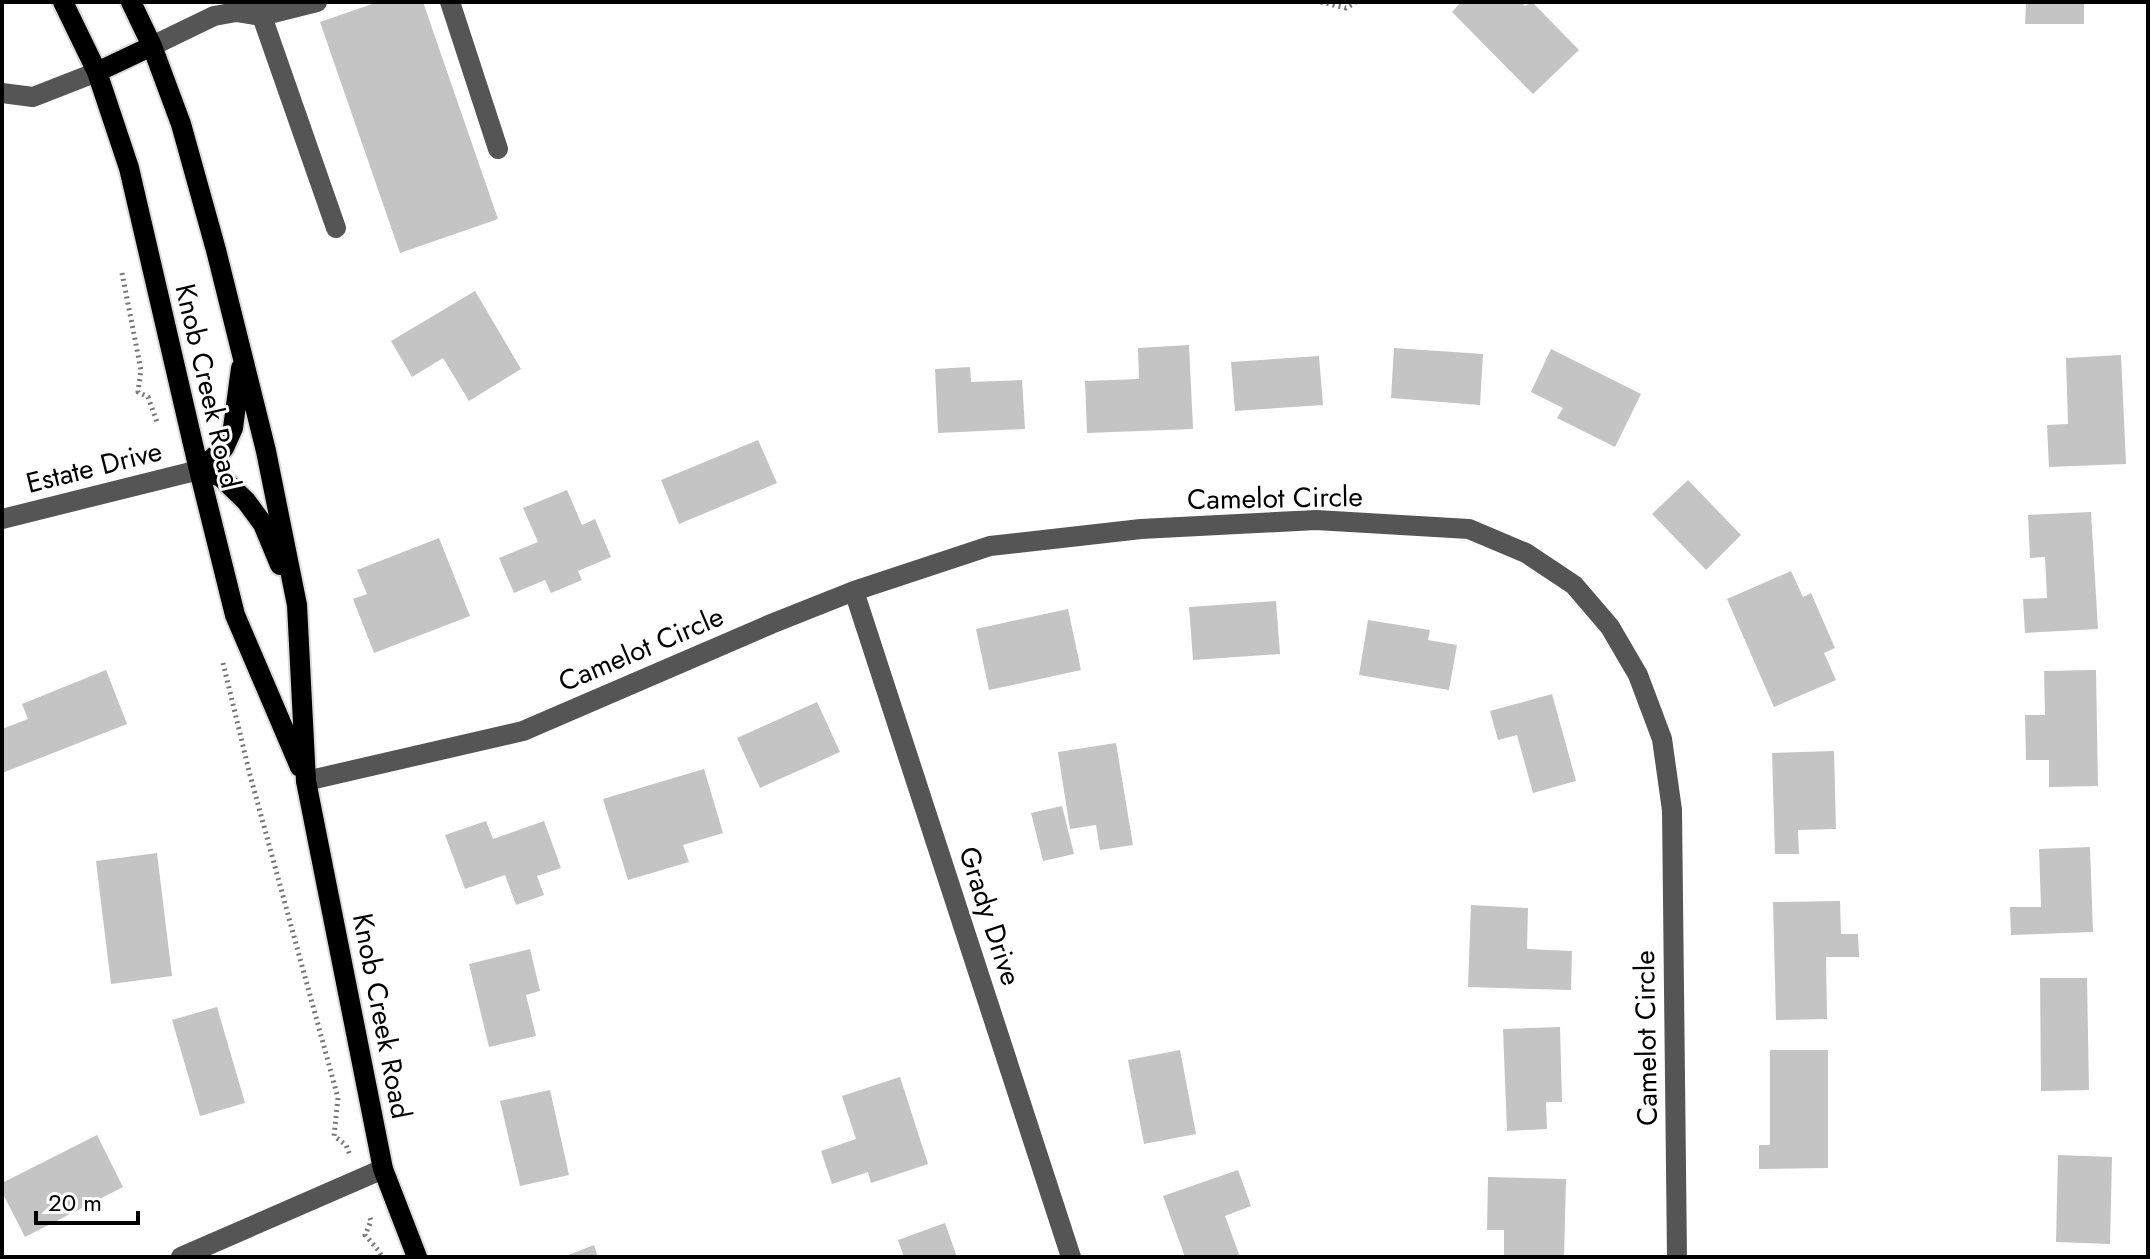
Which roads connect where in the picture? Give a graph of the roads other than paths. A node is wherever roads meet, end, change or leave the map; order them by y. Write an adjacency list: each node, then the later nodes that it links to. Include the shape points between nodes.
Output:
1 (63, 2): 7 (main road, Knob Creek Road)
2 (131, 2): 6 (main road, Knob Creek Road)
3 (317, 2): 5 (street)
4 (450, 2): 9 (street)
5 (259, 9): 6 (street, via 214,16); 10 (street)
6 (152, 46): 7 (main road); 11 (main road, Knob Creek Road, via 181,124)
7 (97, 72): 8 (street, via 33,97); 12 (main road, Knob Creek Road, via 129,168)
8 (2, 93)
9 (498, 149)
10 (336, 228)
11 (243, 357): 12 (main road, via 233,428 224,448); 15 (main road, Knob Creek Road)
12 (199, 470): 13 (street, Estate Drive); 15 (main road, via 221,477 263,524); 16 (main road, Knob Creek Road, via 235,615)
13 (2, 519)
14 (854, 591): 16 (street, Camelot Circle, via 523,731); 20 (street, Grady Drive); 21 (street, Camelot Circle, via 990,546 1141,529 1316,520 1469,529 1526,553 1574,585 1610,627 1638,675 1662,739 1672,810)
15 (297, 605): 16 (main road, Knob Creek Road)
16 (306, 781): 17 (main road, Knob Creek Road)
17 (383, 1169): 18 (street); 19 (main road, Knob Creek Road)
18 (181, 1257)
19 (417, 1257)
20 (1071, 1257)
21 (1677, 1257)

